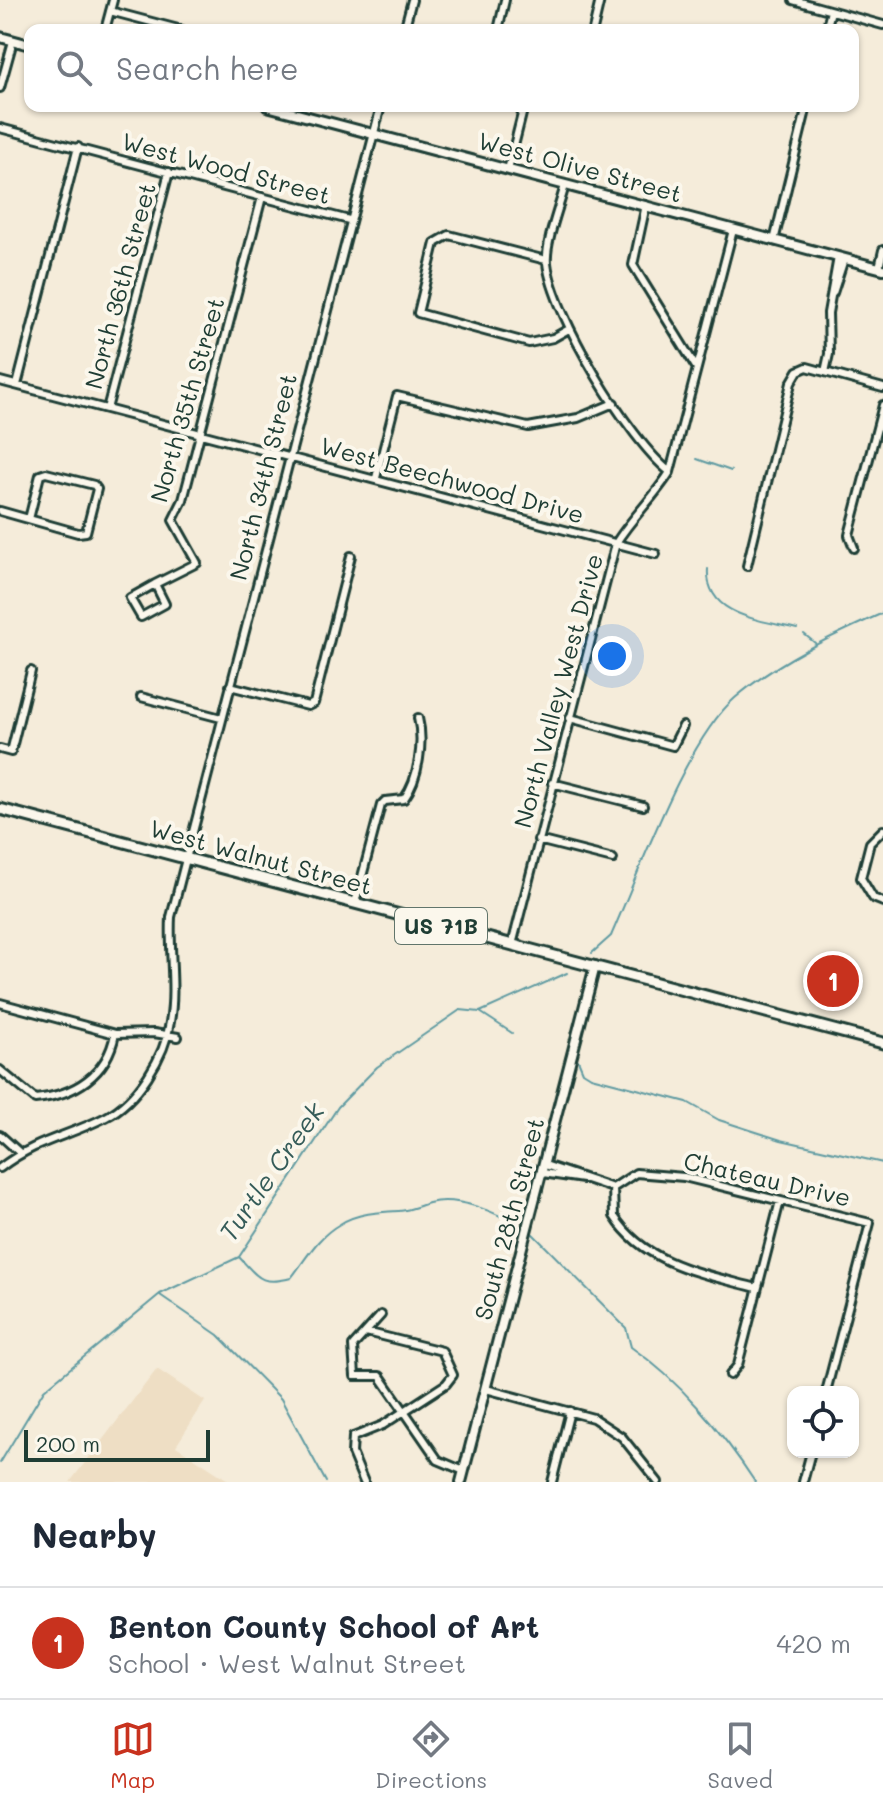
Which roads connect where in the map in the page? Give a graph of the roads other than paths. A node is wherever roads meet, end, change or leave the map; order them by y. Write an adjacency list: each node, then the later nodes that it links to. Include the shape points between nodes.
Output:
1 (113, 0): 7 (street)
2 (400, 0): 6 (street)
3 (505, 0): 12 (street)
4 (600, 0): 13 (street)
5 (793, 0): 8 (street)
6 (411, 1): 11 (street)
7 (110, 11): 9 (street); 10 (street)
8 (831, 11): 14 (street); 15 (street)
9 (107, 24)
10 (159, 24)
11 (405, 24)
12 (499, 24)
13 (594, 24)
14 (828, 24)
15 (883, 25)
16 (0, 37): 17 (main road)
17 (13, 41): 18 (main road); 19 (street)
18 (24, 44)
19 (0, 88)
20 (289, 112): 25 (main road, West Olive Street)
21 (379, 112): 25 (street, North 34th Street)
22 (522, 112): 27 (street)
23 (806, 112): 34 (street)
24 (0, 128): 26 (street, West Wood Street)
25 (371, 134): 27 (main road, West Olive Street); 32 (street, North 34th Street)
26 (78, 147): 28 (street, West Wood Street); 43 (street)
27 (508, 170): 29 (main road, West Olive Street)
28 (169, 172): 30 (street, West Wood Street); 47 (street, North 36th Street)
29 (565, 185): 31 (main road, West Olive Street); 37 (street)
30 (262, 197): 32 (street, West Wood Street); 48 (street, North 35th Street)
31 (646, 205): 33 (main road, West Olive Street); 40 (street, via 633,265)
32 (349, 220): 49 (street, North 34th Street)
33 (733, 230): 34 (main road, West Olive Street); 40 (street, North Valley West Drive)
34 (774, 241): 36 (main road, West Olive Street)
35 (883, 250): 38 (street)
36 (841, 258): 38 (main road, West Olive Street); 41 (street, via 828,313)
37 (546, 260): 39 (street); 39 (street, via 441,237 435,243 418,313 529,343)
38 (881, 269)
39 (569, 329): 45 (street)
40 (696, 367): 50 (street, North Valley West Drive)
41 (825, 372): 44 (street); 58 (street, via 807,367 791,383)
42 (0, 381): 43 (street, West Beechwood Drive)
43 (17, 385): 47 (street, West Beechwood Drive)
44 (883, 388)
45 (614, 403): 50 (street, via 648,455); 51 (street, via 578,418 528,427 397,396)
46 (883, 405): 55 (street, via 849,535)
47 (107, 409): 48 (street, West Beechwood Drive)
48 (200, 433): 49 (street, West Beechwood Drive); 59 (street, North 35th Street, via 173,520 197,563)
49 (288, 456): 51 (street, West Beechwood Drive); 61 (street, North 34th Street)
50 (670, 472): 54 (street, North Valley West Drive)
51 (376, 478): 54 (street, West Beechwood Drive)
52 (0, 511): 53 (street)
53 (29, 519): 53 (street, via 86,532 97,489 40,475)
54 (616, 543): 56 (street, West Beechwood Drive); 65 (street, North Valley West Drive)
55 (854, 548)
56 (656, 554)
57 (351, 556): 61 (street, via 314,703)
58 (747, 566)
59 (155, 584): 59 (street, North 35th Street, via 130,598 141,617 165,604)
60 (31, 671): 67 (street, via 11,752)
61 (230, 686): 63 (street, North 34th Street)
62 (141, 697): 63 (street)
63 (221, 718): 73 (street, North 34th Street)
64 (418, 718): 76 (street, via 421,739 411,786 402,801 381,805)
65 (570, 718): 66 (street, via 673,746); 68 (street, North Valley West Drive)
66 (683, 726)
67 (0, 749)
68 (552, 783): 69 (street); 72 (street, North Valley West Drive)
69 (643, 806)
70 (0, 809): 73 (main road, West Walnut Street / US 71B)
71 (883, 830): 75 (street, via 865,854 861,878 873,898)
72 (538, 840): 74 (street); 77 (street, North Valley West Drive)
73 (184, 858): 76 (main road, West Walnut Street / US 71B); 81 (street, North 34th Street, via 171,917)
74 (613, 859)
75 (883, 902)
76 (355, 903): 77 (main road, West Walnut Street / US 71B)
77 (512, 945): 78 (main road, West Walnut Street / US 71B)
78 (595, 966): 83 (main road, West Walnut Street / US 71B); 88 (main road, South 28th Street)
79 (0, 1003): 80 (street)
80 (115, 1034): 81 (street); 84 (street, via 106,1063 70,1091 35,1099)
81 (167, 1035): 82 (street); 86 (street, North 34th Street, via 151,1070 123,1105)
82 (178, 1037)
83 (883, 1043)
84 (0, 1070)
85 (0, 1135): 86 (street)
86 (20, 1153): 87 (street, North 34th Street)
87 (0, 1168)
88 (544, 1169): 89 (street); 96 (main road, South 28th Street)
89 (613, 1188): 90 (street, Chateau Drive, via 636,1173 663,1175); 91 (street, via 614,1216 650,1251 682,1268)
90 (780, 1201): 91 (street); 95 (street, Chateau Drive, via 870,1223)
91 (757, 1288): 94 (street, via 738,1365)
92 (381, 1315): 93 (street)
93 (366, 1332): 97 (street, via 353,1346 355,1376 380,1376); 97 (street, via 442,1351 452,1370 451,1381)
94 (730, 1375)
95 (828, 1386)
96 (486, 1389): 98 (street); 100 (main road, South 28th Street)
97 (405, 1411): 100 (street, via 438,1460); 101 (street, via 353,1437 350,1444)
98 (570, 1411): 103 (street); 104 (street, via 593,1418 622,1437)
99 (809, 1458): 105 (street)
100 (464, 1471): 102 (main road, South 28th Street)
101 (364, 1482)
102 (461, 1482)
103 (552, 1482)
104 (658, 1482)
105 (803, 1482)

